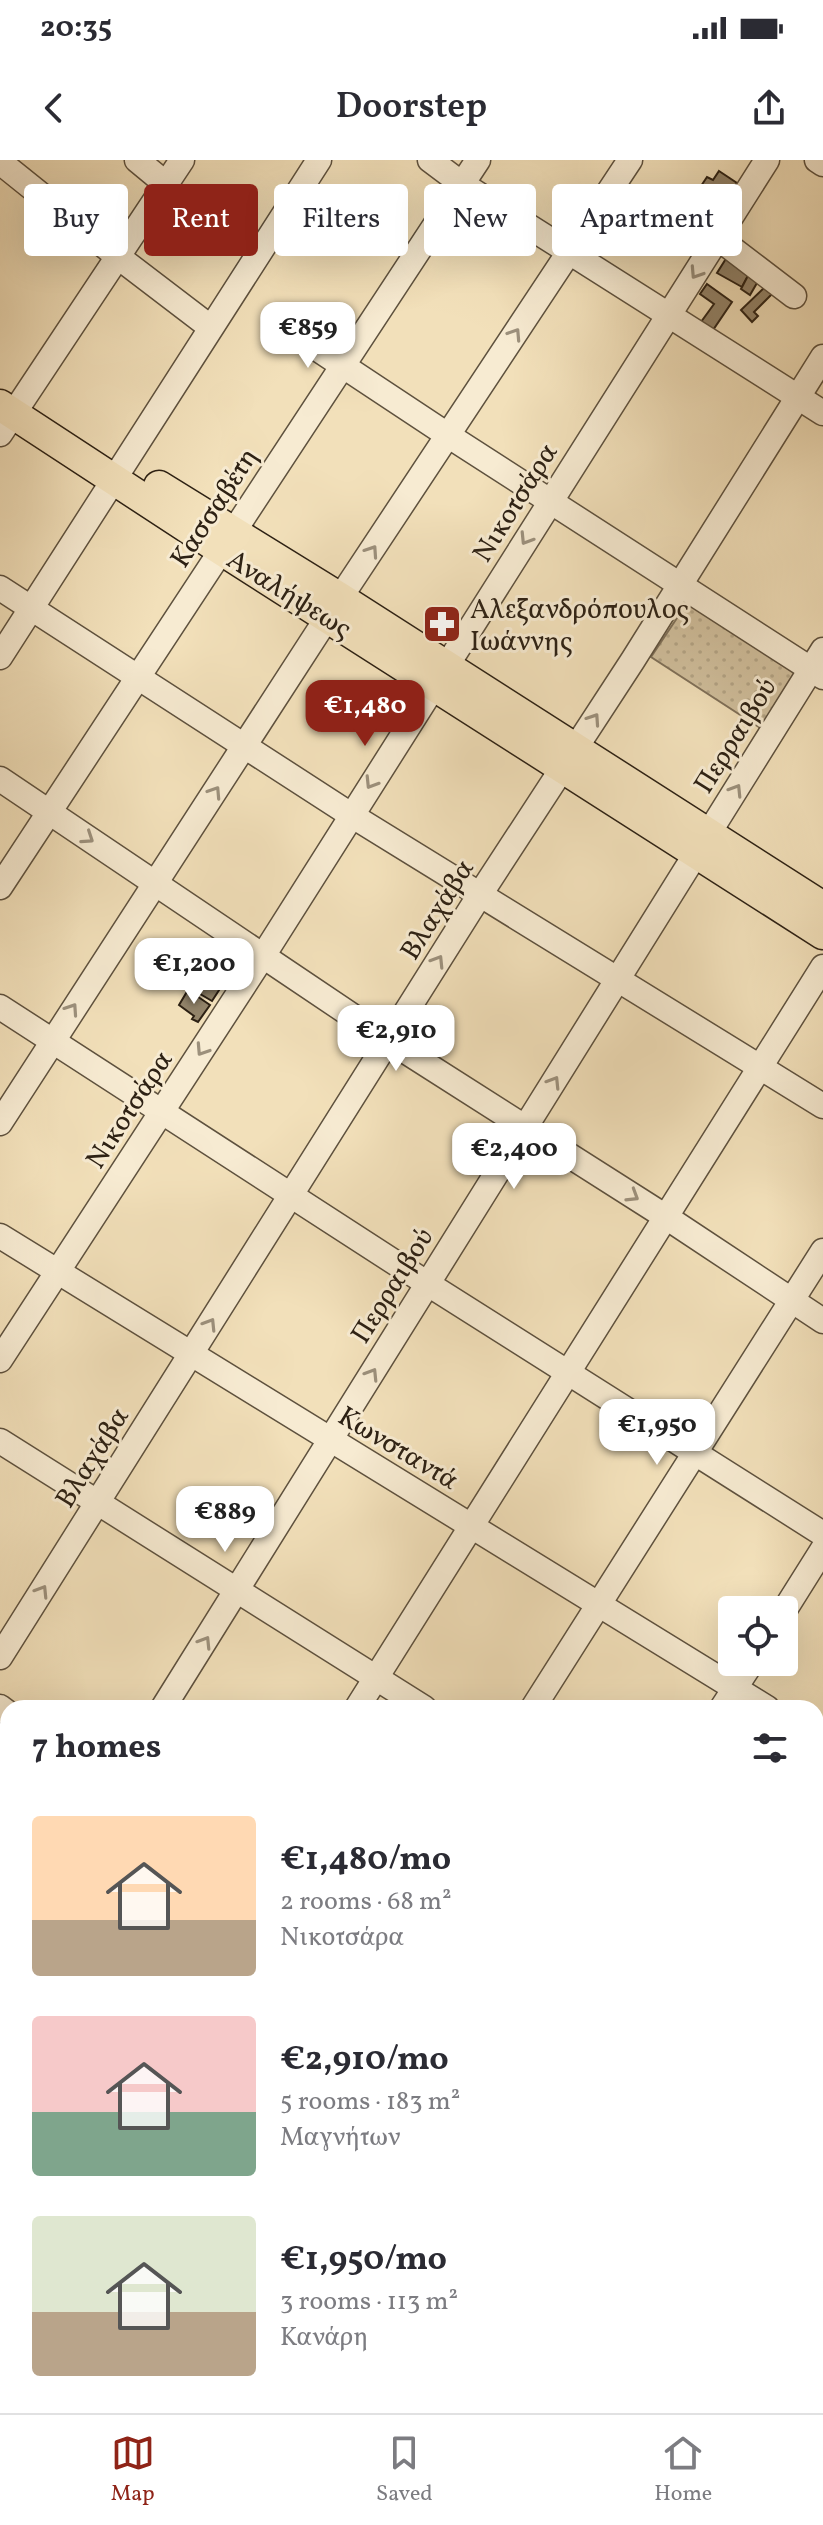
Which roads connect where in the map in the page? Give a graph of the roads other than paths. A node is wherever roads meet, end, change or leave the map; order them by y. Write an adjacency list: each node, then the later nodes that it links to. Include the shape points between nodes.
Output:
1 (137, 160): 12 (street)
2 (182, 160): 12 (street)
3 (319, 160): 26 (street)
4 (430, 160): 13 (street)
5 (478, 160): 13 (street, Κασσαβέτη)
6 (630, 160): 14 (street)
7 (767, 160): 15 (street, Νικοτσάρα)
8 (817, 160): 10 (street)
9 (0, 162): 11 (street)
10 (823, 164)
11 (27, 184)
12 (166, 184)
13 (462, 184)
14 (614, 184)
15 (742, 200)
16 (144, 216): 17 (street)
17 (128, 240)
18 (424, 241): 29 (street, Κασσαβέτη)
19 (117, 256): 26 (street); 31 (street)
20 (566, 256): 33 (street, one-way to 20)
21 (575, 256): 25 (street)
22 (706, 256): 25 (street, Νικοτσάρα, one-way to 25)
23 (742, 256): 24 (street)
24 (794, 296)
25 (668, 315): 30 (street); 35 (street, Νικοτσάρα)
26 (210, 327): 34 (street)
27 (298, 336): 29 (street)
28 (823, 357): 30 (street, Βλαχάβα)
29 (343, 364): 33 (street); 36 (street, Κασσαβέτη)
30 (798, 397): 32 (street); 37 (street, Βλαχάβα)
31 (7, 408): 34 (main road, Αναλήψεως)
32 (823, 413)
33 (449, 436): 35 (street); 39 (street, one-way to 33)
34 (118, 472): 36 (main road, Αναλήψεως); 40 (street)
35 (550, 501): 37 (street); 43 (street, Νικοτσάρα, one-way to 43)
36 (226, 540): 39 (main road, Αναλήψεως); 44 (street, Κασσαβέτη)
37 (680, 585): 42 (street); 46 (street, Βλαχάβα, one-way to 37)
38 (0, 588): 40 (street)
39 (334, 607): 43 (main road, Αναλήψεως); 45 (street)
40 (30, 609): 41 (street); 44 (street)
41 (0, 657)
42 (819, 665): 50 (street, Περραιβού, one-way to 42)
43 (440, 674): 46 (main road, Αναλήψεως); 49 (street, Νικοτσάρα, one-way to 49)
44 (136, 678): 45 (street); 48 (street, Κασσαβέτη)
45 (244, 746): 49 (street); 51 (street, one-way to 45)
46 (568, 757): 50 (main road, Αναλήψεως); 53 (street, Βλαχάβα)
47 (0, 779): 48 (street)
48 (49, 812): 51 (street, one-way to 51); 52 (street, Κασσαβέτη)
49 (351, 815): 53 (street); 56 (street, Νικοτσάρα)
50 (702, 843): 54 (main road, Αναλήψεως); 55 (main road, Αναλήψεως); 58 (street, Περραιβού)
51 (156, 884): 56 (street); 60 (street, one-way to 51)
52 (0, 887)
53 (481, 893): 58 (street); 61 (street, Βλαχάβα, one-way to 53)
54 (823, 907)
55 (823, 934)
56 (263, 956): 61 (street); 64 (street, Νικοτσάρα, one-way to 64)
57 (823, 967): 62 (street)
58 (619, 978): 62 (street); 66 (street, Περραιβού, one-way to 58)
59 (0, 1007): 60 (street)
60 (52, 1040): 64 (street); 65 (street)
61 (388, 1040): 66 (street); 67 (street, Βλαχάβα)
62 (761, 1066): 63 (street); 68 (street)
63 (823, 1106)
64 (162, 1112): 67 (street); 71 (street, Νικοτσάρα)
65 (0, 1123)
66 (525, 1128): 68 (street, one-way to 68); 72 (street, Περραιβού)
67 (292, 1195): 72 (street); 75 (street, Βλαχάβα, one-way to 67)
68 (666, 1217): 73 (street); 77 (street)
69 (0, 1236): 71 (street, Κωνσταντά)
70 (823, 1251): 73 (street)
71 (56, 1271): 75 (street, Κωνσταντά); 76 (street, Νικοτσάρα)
72 (428, 1284): 77 (street); 78 (street, Περραιβού, one-way to 72)
73 (793, 1301): 74 (street); 80 (street)
74 (823, 1321)
75 (190, 1355): 78 (street, Κωνσταντά); 81 (street, Βλαχάβα)
76 (0, 1360)
77 (568, 1372): 80 (street); 82 (street)
78 (330, 1440): 82 (street, Κωνσταντά); 85 (street, Περραιβού)
79 (0, 1441): 81 (street)
80 (695, 1453): 83 (street); 87 (street)
81 (98, 1503): 85 (street); 88 (street, Βλαχάβα, one-way to 81)
82 (471, 1526): 87 (street, Κωνσταντά); 90 (street)
83 (823, 1534)
84 (823, 1549): 86 (street)
85 (237, 1590): 90 (street); 92 (street, Περραιβού, one-way to 85)
86 (793, 1596)
87 (599, 1604): 91 (street, Κωνσταντά); 95 (street)
88 (0, 1657)
89 (743, 1676): 91 (street)
90 (376, 1677): 93 (street); 94 (street)
91 (729, 1698)
92 (168, 1700)
93 (362, 1700)
94 (412, 1700)
95 (538, 1700)

